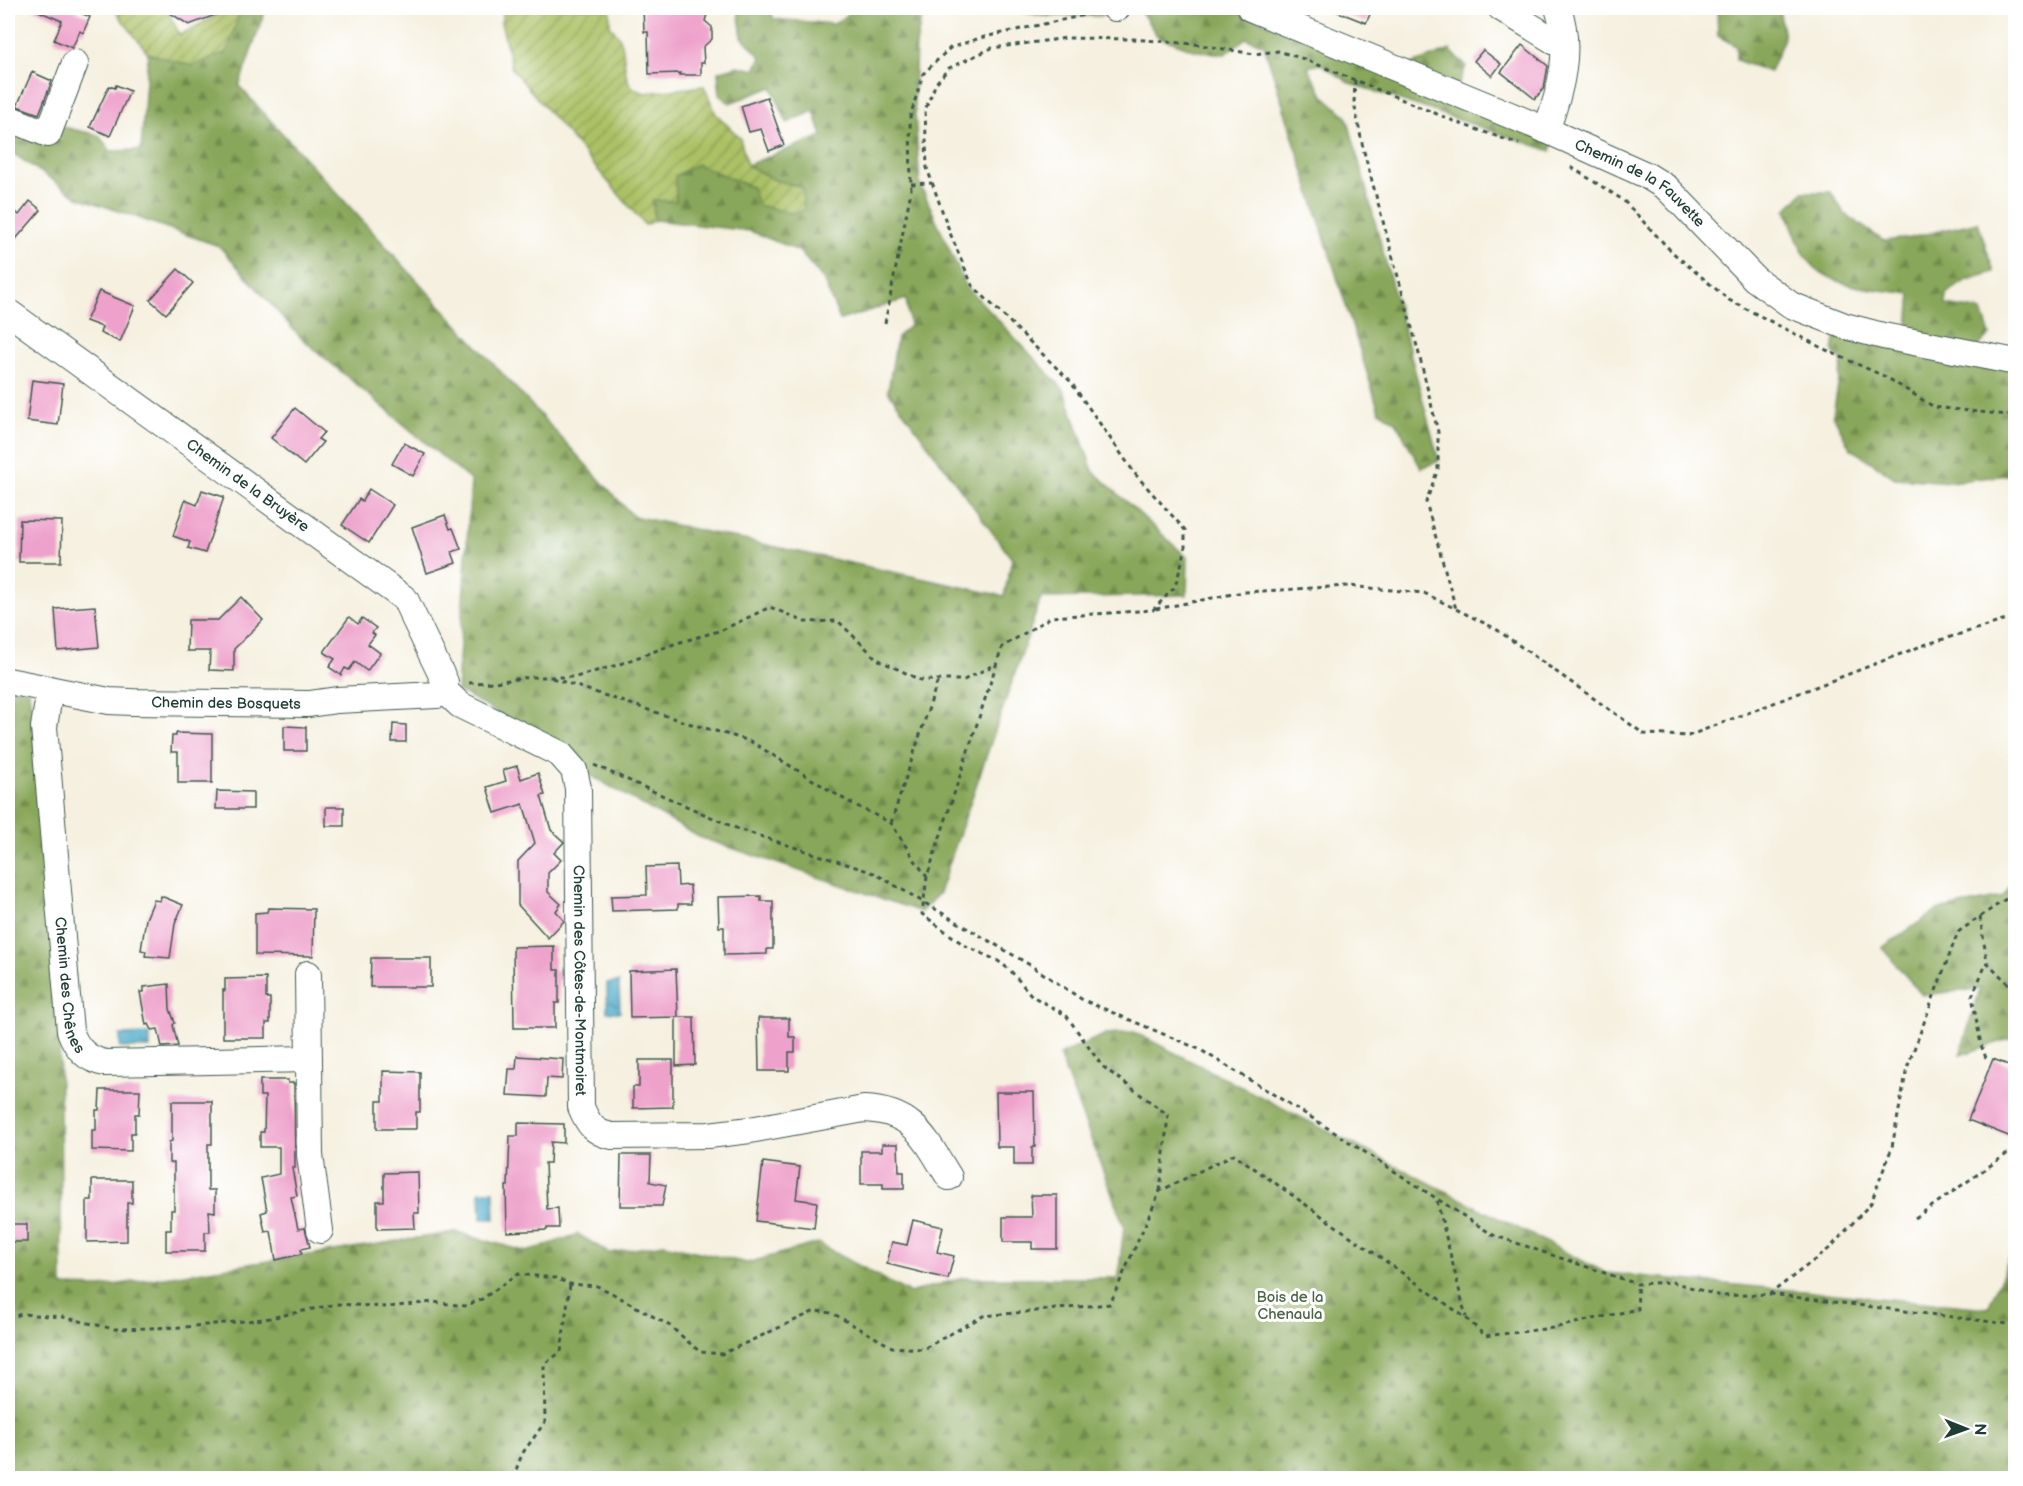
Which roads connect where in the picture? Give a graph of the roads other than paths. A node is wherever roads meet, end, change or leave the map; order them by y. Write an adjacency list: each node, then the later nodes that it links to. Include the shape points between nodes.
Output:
1 (1250, 8): 7 (street, Chemin de la Fauvette)
2 (1500, 8): 4 (street)
3 (1558, 8): 4 (street)
4 (1564, 46): 7 (street, via 1560,86)
5 (75, 63): 6 (street, via 48,134)
6 (8, 118)
7 (1546, 130): 9 (street, Chemin de la Fauvette, via 1667,188 1755,279 1791,305 1874,334)
8 (8, 312): 12 (street, Chemin de la Bruyère, via 405,599 445,682)
9 (2016, 362)
10 (8, 681): 11 (street, Chemin des Bosquets)
11 (50, 689): 12 (street, Chemin des Bosquets, via 109,701 309,704 437,695); 14 (street, Chemin des Chênes, via 44,727 70,1031 75,1044 92,1060 105,1063)
12 (445, 691): 15 (street, Chemin des Côtes-de-Montmoiret, via 459,705 560,754 574,770 578,788 581,1107 592,1128 612,1136 709,1135 877,1109 903,1118 922,1135)
13 (308, 974): 14 (street)
14 (309, 1059): 16 (street, via 310,1155)
15 (949, 1177)
16 (320, 1230)

